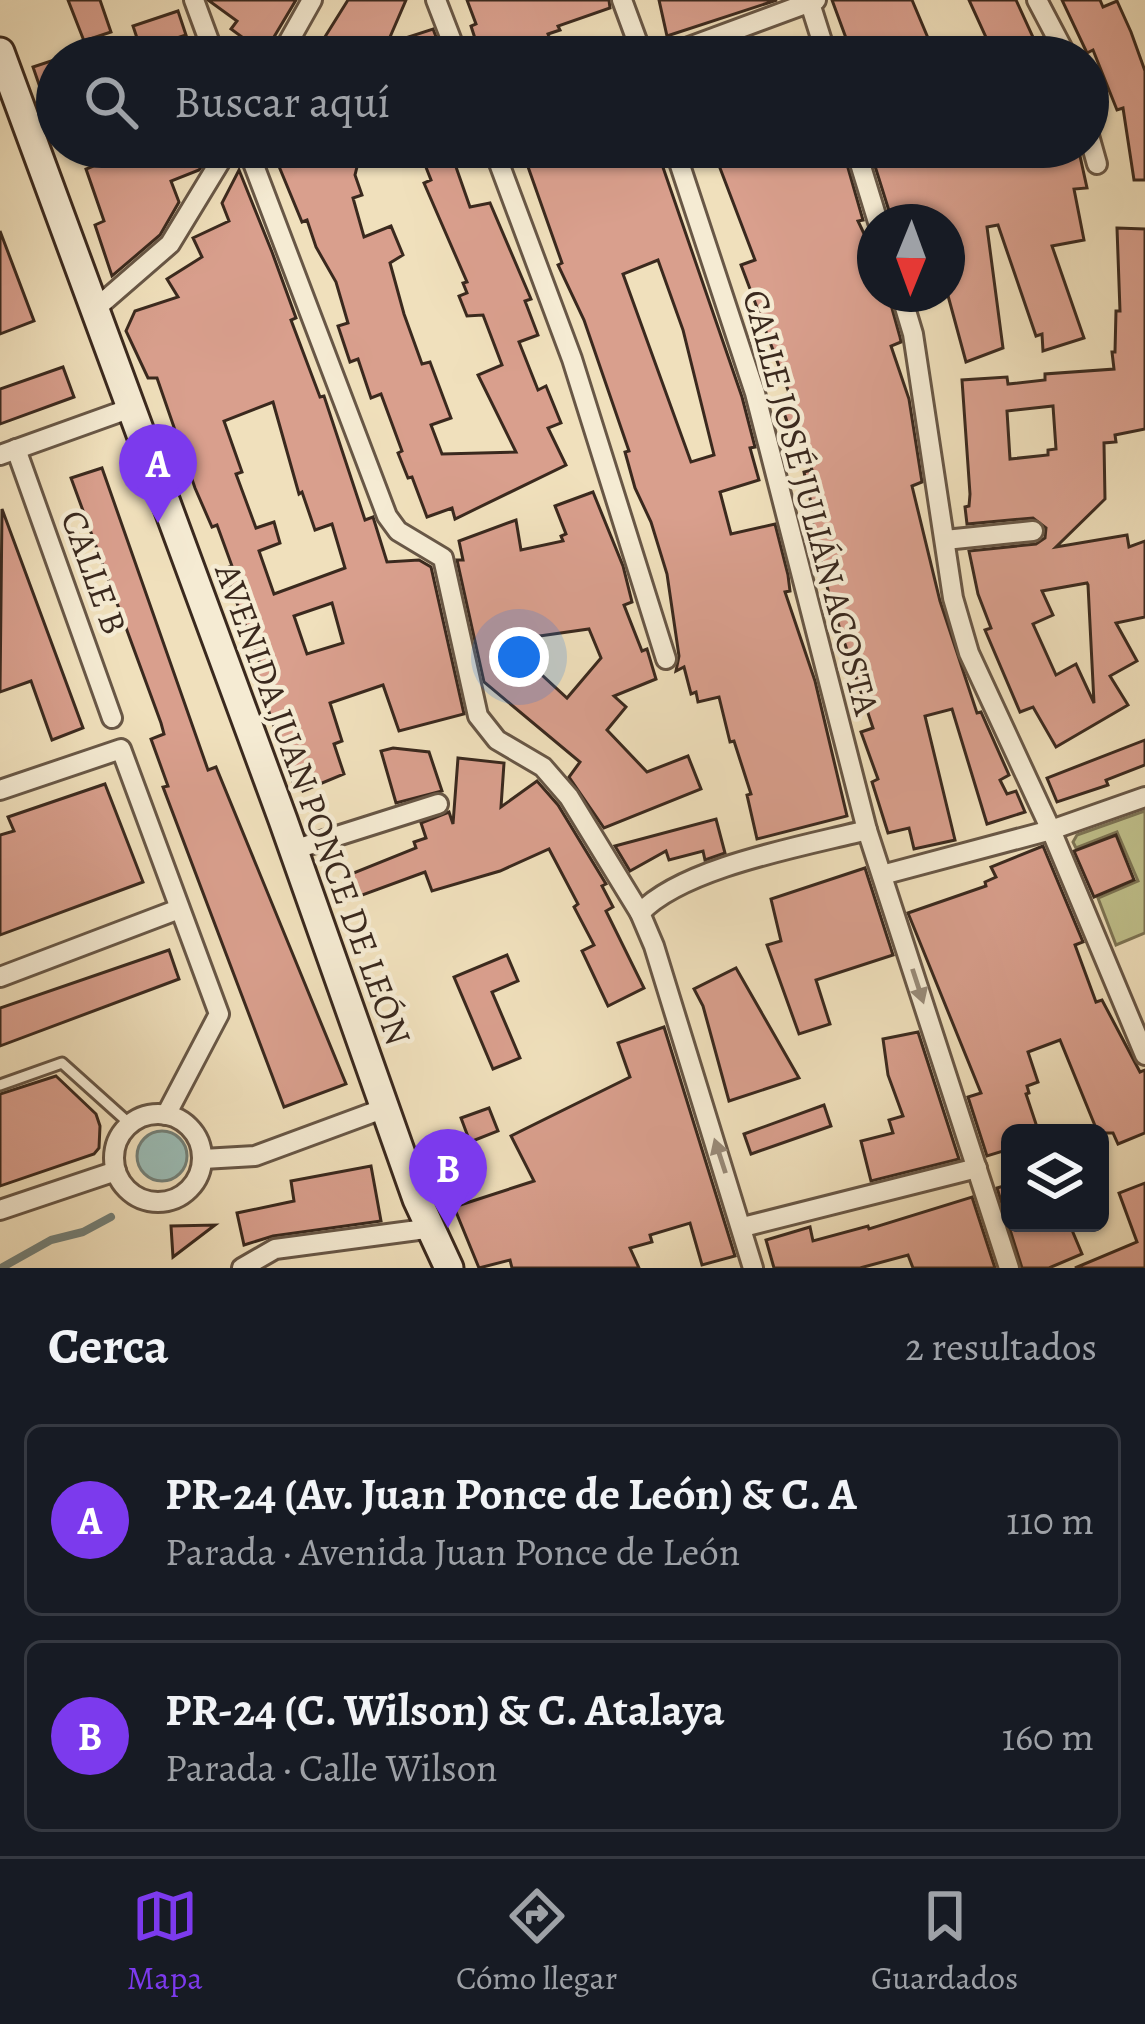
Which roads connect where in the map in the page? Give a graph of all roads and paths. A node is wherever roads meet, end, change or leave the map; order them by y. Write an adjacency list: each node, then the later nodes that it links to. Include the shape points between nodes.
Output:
1 (194, 0): 7 (street)
2 (312, 0): 8 (street)
3 (436, 0): 9 (street)
4 (622, 0): 10 (street)
5 (1037, 0): 13 (street)
6 (812, 1): 11 (street); 12 (street)
7 (207, 36)
8 (292, 36)
9 (450, 36)
10 (635, 36)
11 (718, 36)
12 (821, 36)
13 (1056, 36)
14 (0, 52): 15 (main road, AVENIDA JUAN PONCE DE LEÓN)
15 (36, 151)
16 (42, 168): 23 (main road, AVENIDA JUAN PONCE DE LEÓN)
17 (216, 168): 23 (street, via 170,244)
18 (255, 168): 39 (street, via 387,516 443,558 478,716 569,796)
19 (501, 168): 29 (street, via 572,359)
20 (681, 168): 34 (street, CALLE JOSÉ JULIÁN ACOSTA, via 755,393)
21 (861, 168): 22 (street)
22 (872, 204)
23 (94, 310): 25 (main road, AVENIDA JUAN PONCE DE LEÓN)
24 (907, 312): 28 (street)
25 (131, 408): 26 (street); 36 (main road, AVENIDA JUAN PONCE DE LEÓN)
26 (8, 452): 30 (street, CALLE B)
27 (1033, 531): 28 (street)
28 (945, 540): 35 (street, via 969,653)
29 (666, 659)
30 (112, 718)
31 (0, 790): 38 (street, via 121,749)
32 (1145, 797): 35 (street)
33 (438, 804): 36 (street)
34 (867, 830): 37 (street, CALLE JOSÉ JULIÁN ACOSTA); 39 (street, via 727,867 654,898)
35 (1051, 830): 37 (street); 41 (street)
36 (293, 850): 43 (main road, AVENIDA JUAN PONCE DE LEÓN)
37 (883, 875): 47 (street, CALLE JOSÉ JULIÁN ACOSTA, one-way to 47)
38 (178, 909): 40 (street); 44 (street, via 219,1014)
39 (640, 914): 50 (street, one-way to 39)
40 (0, 976)
41 (1145, 1055)
42 (0, 1085): 45 (lane, via 62,1063)
43 (385, 1108): 46 (street, via 255,1156); 51 (main road, AVENIDA JUAN PONCE DE LEÓN)
44 (166, 1115): 45 (street); 46 (street, via 196,1135)
45 (130, 1124): 48 (street, via 116,1145)
46 (203, 1159): 48 (street, via 195,1182 164,1202 140,1198)
47 (976, 1168): 50 (street); 55 (street, CALLE JOSÉ JULIÁN ACOSTA)
48 (116, 1171): 49 (street)
49 (0, 1210)
50 (743, 1227): 54 (street)
51 (433, 1228): 52 (street, via 275,1249); 53 (main road, AVENIDA JUAN PONCE DE LEÓN)
52 (242, 1268)
53 (449, 1268)
54 (753, 1268)
55 (1009, 1268)

